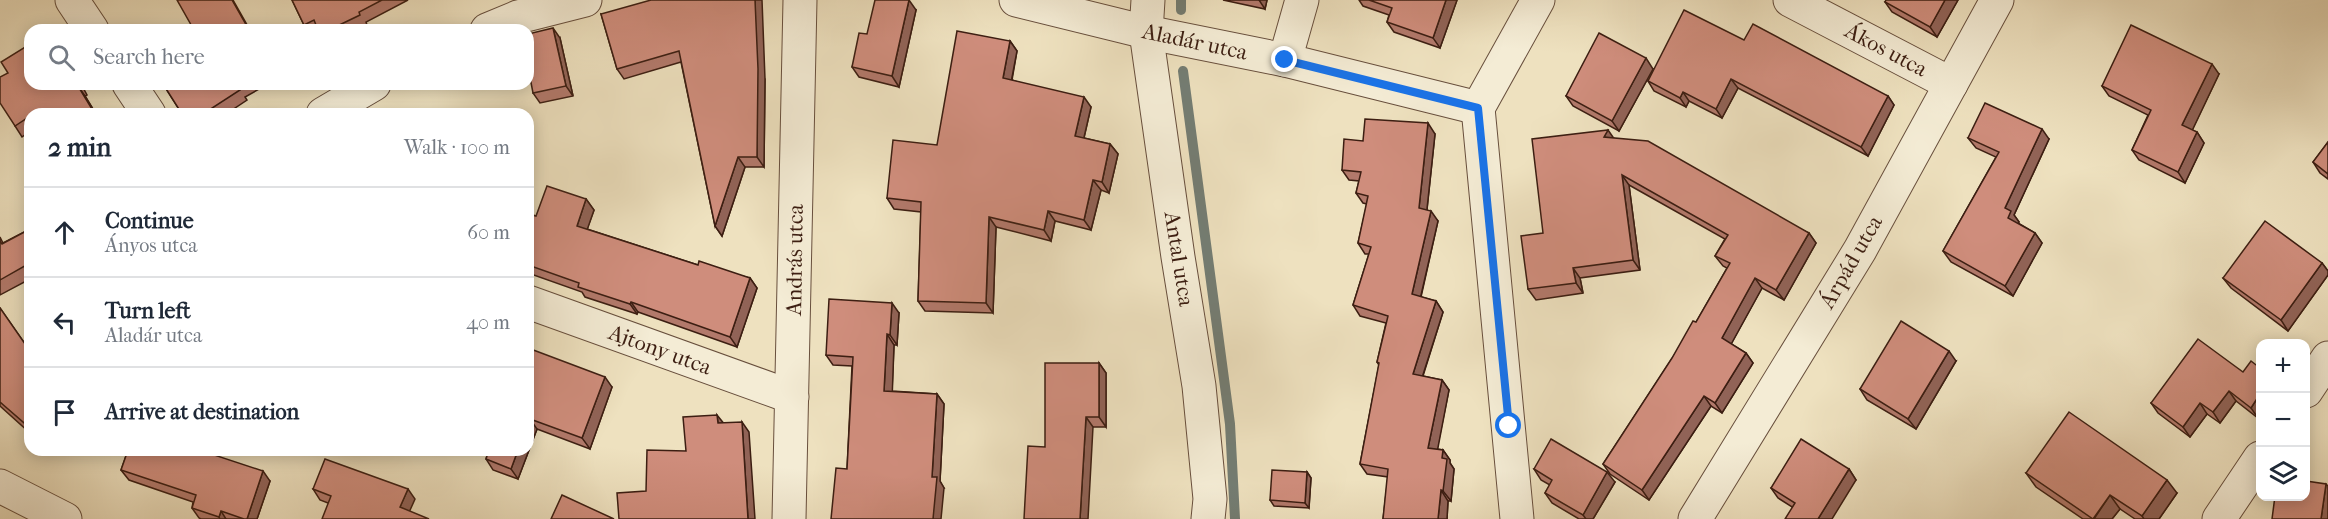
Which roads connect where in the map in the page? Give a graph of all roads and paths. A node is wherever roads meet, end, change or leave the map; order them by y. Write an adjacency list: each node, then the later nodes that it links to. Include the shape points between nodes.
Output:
1 (72, 0): 10 (street)
2 (585, 0): 11 (street)
3 (800, 0): 23 (street, András utca)
4 (1016, 0): 12 (street, Aladár utca)
5 (1148, 0): 12 (street, Antal utca)
6 (1302, 0): 13 (street)
7 (1538, 0): 19 (street)
8 (1790, 0): 14 (street, Ákos utca)
9 (1997, 0): 14 (street, Árpád utca)
10 (88, 24)
11 (501, 24)
12 (1146, 32): 13 (street, Aladár utca); 28 (street, Antal utca, via 1199,386 1210,499)
13 (1285, 60): 19 (street, Aladár utca)
14 (1951, 84): 30 (street, Árpád utca, via 1860,250)
15 (133, 90): 17 (street)
16 (364, 90): 18 (street)
17 (145, 108)
18 (333, 108)
19 (1478, 108): 29 (street)
20 (534, 304): 23 (street, Ajtony utca)
21 (2328, 358): 22 (street)
22 (2310, 385)
23 (792, 397): 27 (street, András utca)
24 (2256, 464): 31 (street)
25 (0, 486): 26 (street)
26 (65, 519)
27 (789, 519)
28 (1208, 519)
29 (1517, 519)
30 (1695, 519)
31 (2219, 519)

